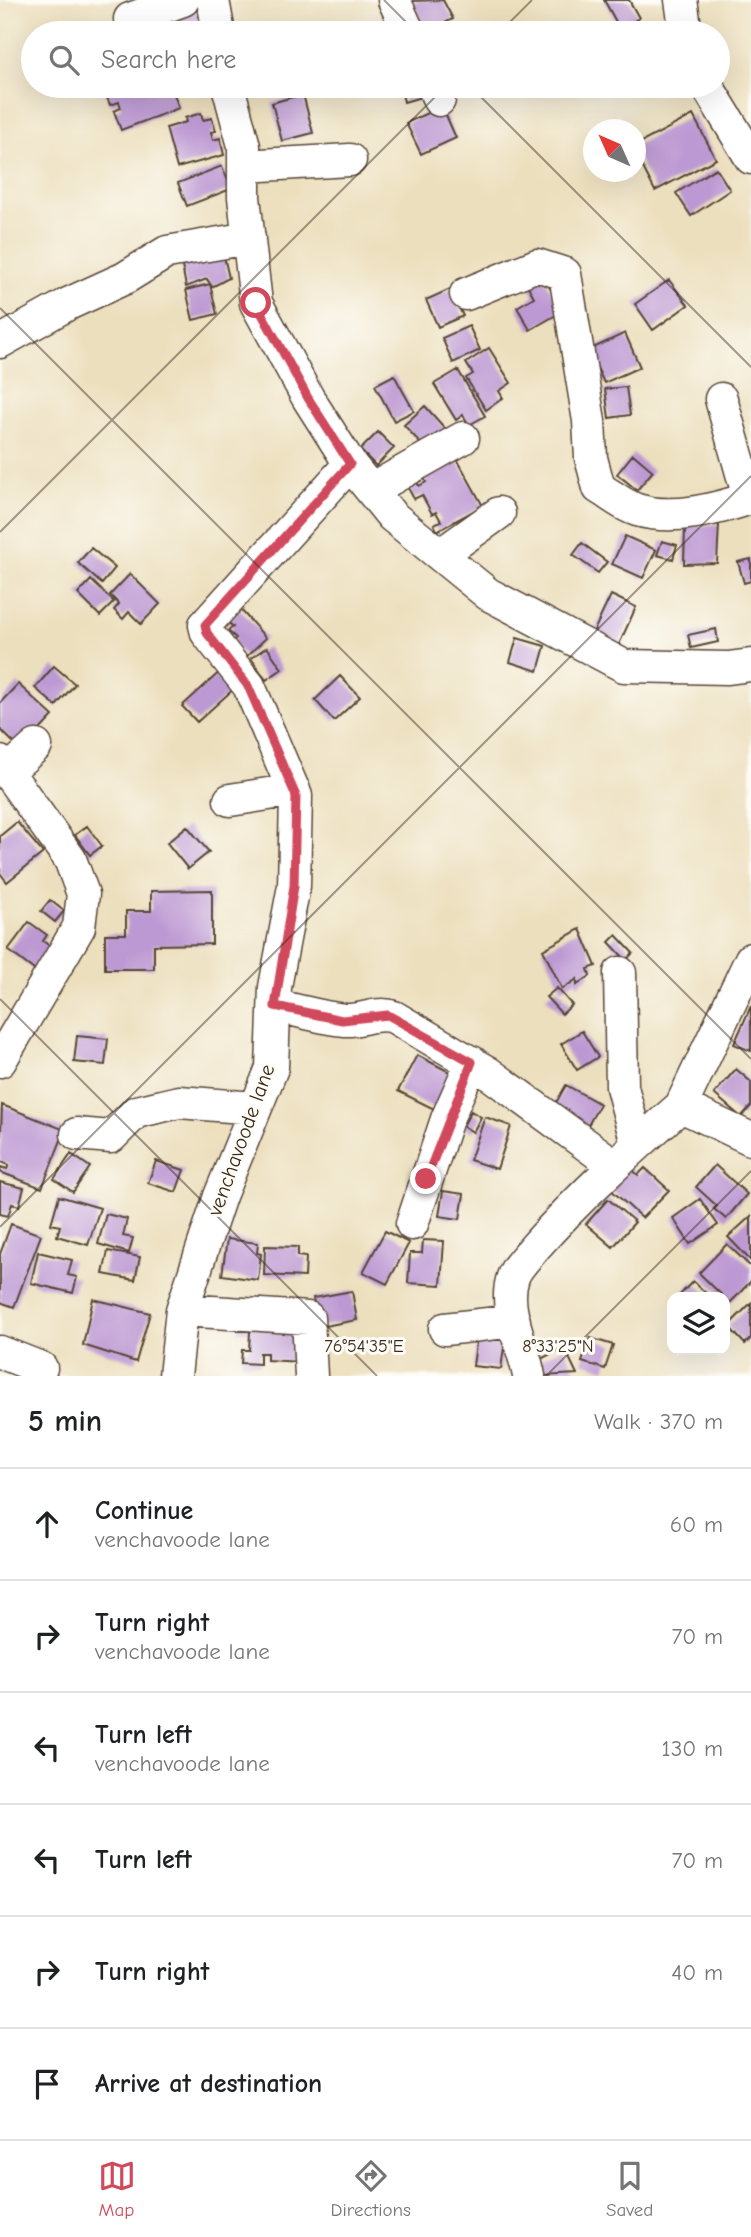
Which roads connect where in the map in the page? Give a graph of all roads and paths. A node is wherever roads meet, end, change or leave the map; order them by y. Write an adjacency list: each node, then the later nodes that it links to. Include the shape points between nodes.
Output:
1 (183, 0): 5 (street)
2 (213, 0): 6 (street)
3 (394, 0): 7 (street)
4 (681, 0): 8 (street)
5 (130, 19)
6 (217, 21)
7 (404, 21)
8 (684, 21)
9 (231, 98): 13 (street, via 244,146)
10 (714, 98): 11 (street)
11 (751, 158)
12 (350, 160): 13 (street)
13 (244, 166): 14 (street)
14 (249, 238): 16 (street, via 167,252); 19 (street, via 256,303)
15 (466, 294): 21 (street, via 537,265 565,274 599,488 637,510 672,513)
16 (0, 342)
17 (721, 399): 21 (street)
18 (463, 438): 20 (street)
19 (350, 464): 20 (street); 27 (street, venchavoode lane, via 205,625 248,686)
20 (371, 490): 23 (street, via 392,516)
21 (750, 498)
22 (499, 513): 23 (street)
23 (440, 555): 24 (street, via 488,594 624,666)
24 (751, 665)
25 (36, 746): 26 (street)
26 (3, 767): 32 (street, via 70,859 83,894 79,928)
27 (295, 790): 28 (street); 31 (street, venchavoode lane, via 294,886)
28 (230, 800)
29 (751, 959): 34 (street)
30 (620, 973): 38 (street)
31 (275, 1006): 33 (street, via 342,1020 388,1015); 35 (street, venchavoode lane, via 272,1068)
32 (0, 1061)
33 (472, 1062): 38 (street); 39 (street, via 447,1119)
34 (681, 1106): 37 (street); 38 (street)
35 (255, 1108): 36 (street, via 179,1102 136,1112 111,1137); 40 (street, venchavoode lane)
36 (77, 1134)
37 (751, 1139)
38 (625, 1155): 41 (street, via 513,1275)
39 (412, 1224)
40 (182, 1310): 45 (street, venchavoode lane); 46 (street, via 308,1318)
41 (514, 1321): 42 (street); 47 (street)
42 (445, 1329)
43 (0, 1352): 44 (street)
44 (41, 1368)
45 (175, 1376)
46 (311, 1376)
47 (529, 1376)

